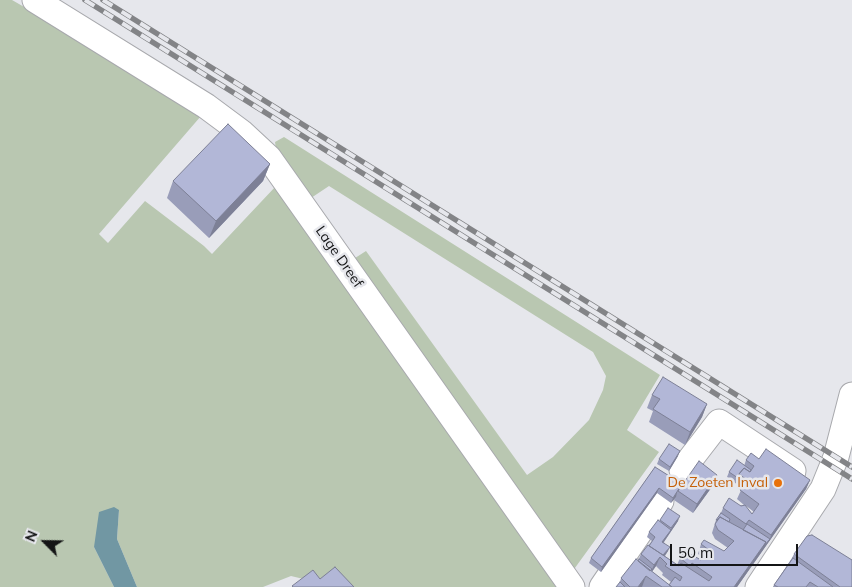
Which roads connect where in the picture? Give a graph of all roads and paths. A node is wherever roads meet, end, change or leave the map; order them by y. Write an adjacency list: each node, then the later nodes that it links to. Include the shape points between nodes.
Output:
1 (35, 0): 6 (street, Lage Dreef, via 206,106 270,158)
2 (850, 409): 4 (street)
3 (682, 470): 4 (street, via 718,422)
4 (823, 489): 8 (street)
5 (661, 500): 7 (street)
6 (572, 587)
7 (602, 587)
8 (758, 587)

